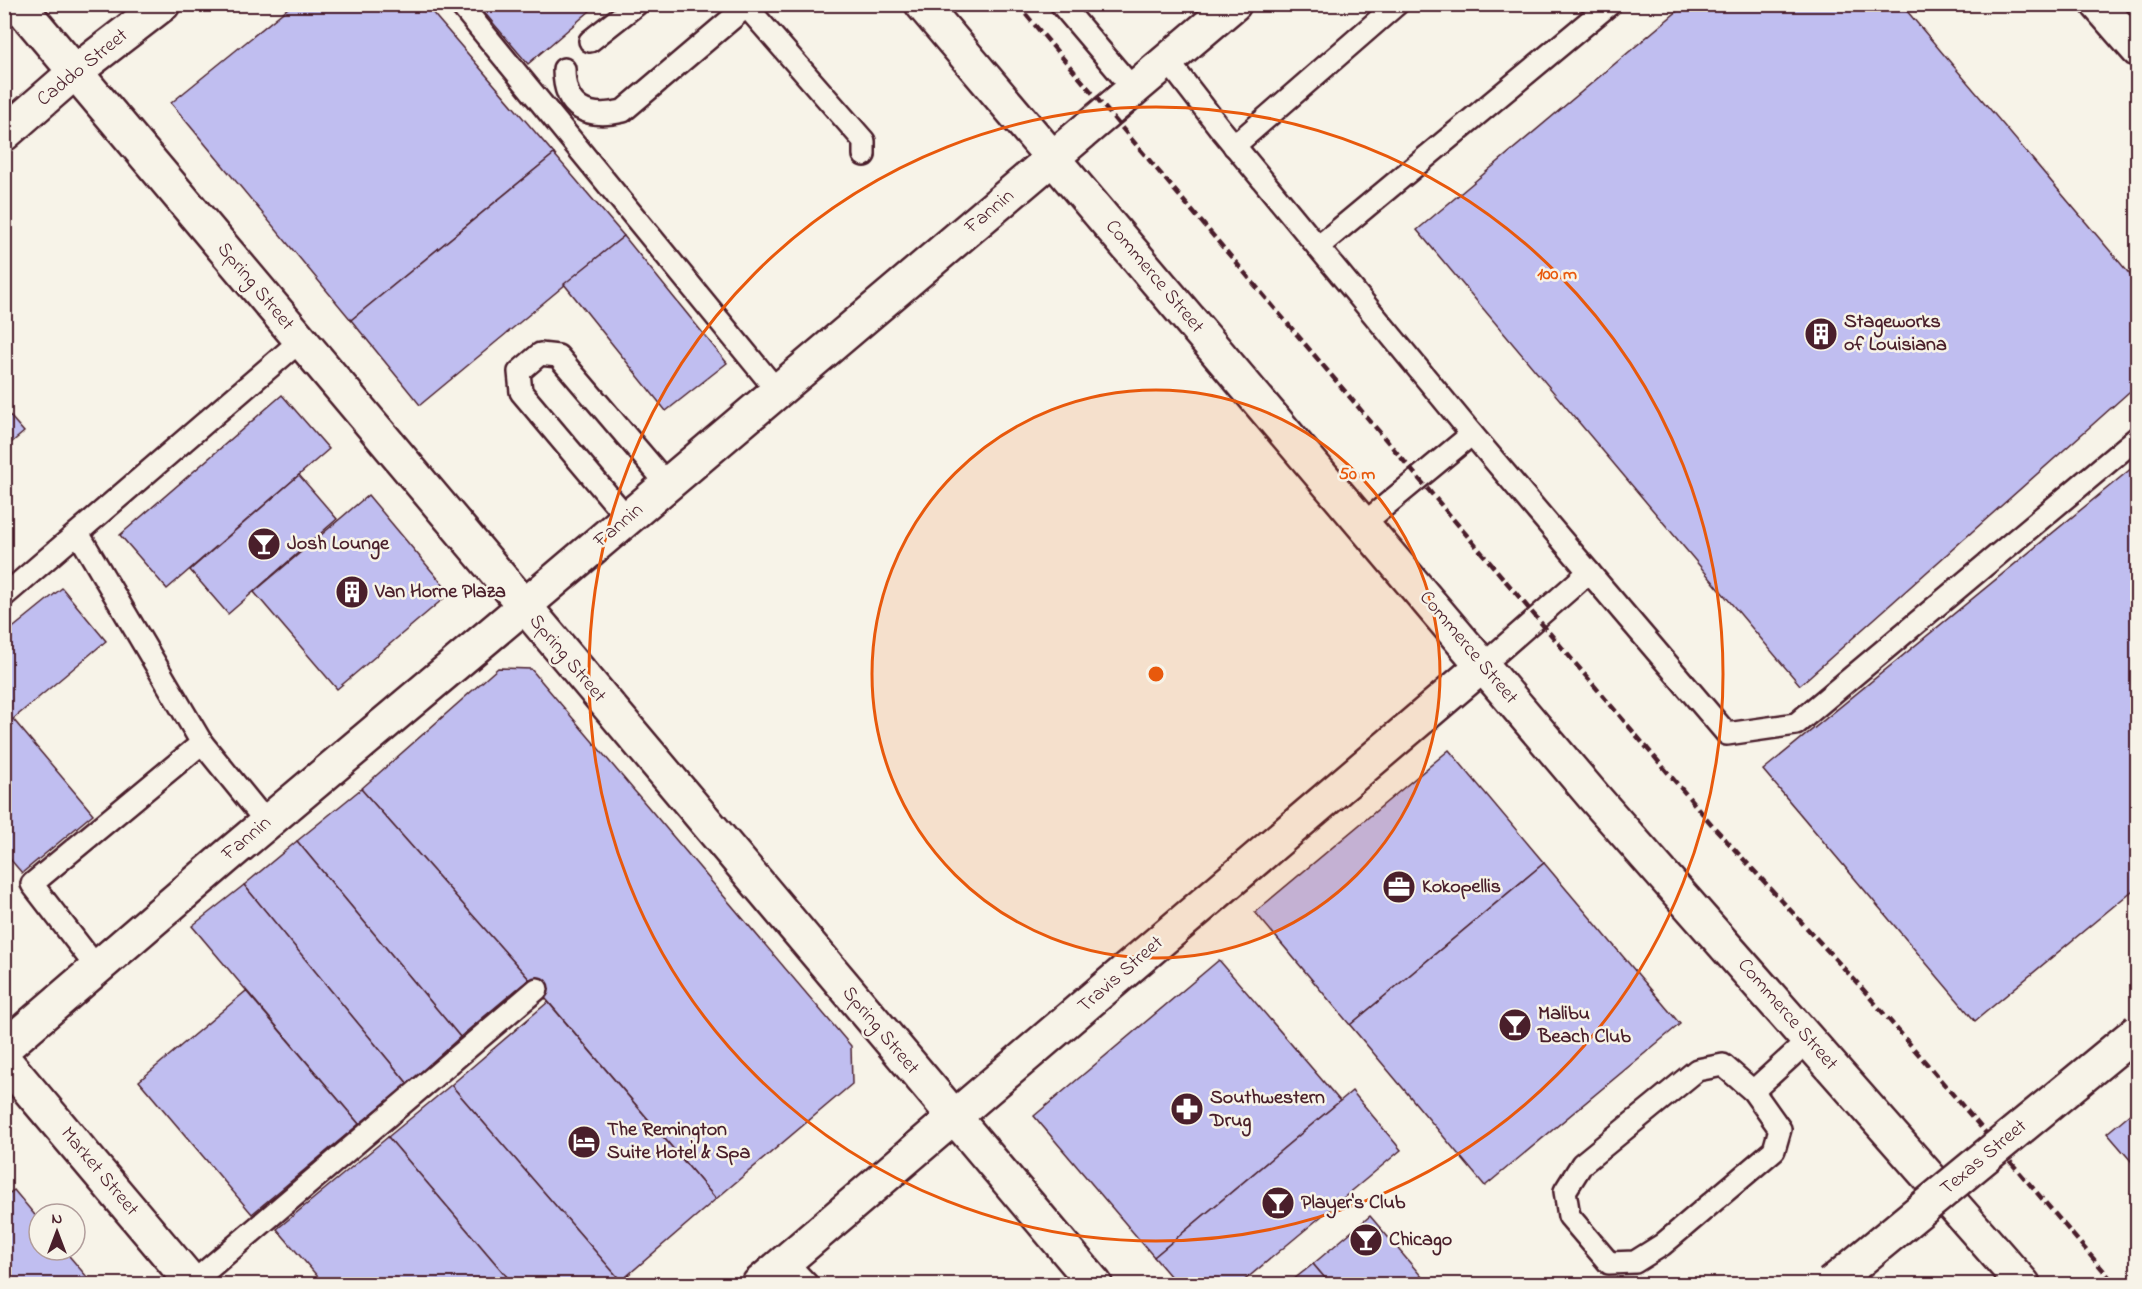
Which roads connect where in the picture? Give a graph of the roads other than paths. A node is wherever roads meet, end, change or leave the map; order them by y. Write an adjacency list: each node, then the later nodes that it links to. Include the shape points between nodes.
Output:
1 (18, 4): 16 (street, Spring Street)
2 (163, 4): 16 (street, Caddo Street)
3 (460, 4): 24 (lane)
4 (637, 4): 12 (lane)
5 (922, 4): 21 (street, Commerce Street)
6 (1061, 4): 17 (lane)
7 (1234, 4): 14 (street, Fannin)
8 (1397, 4): 19 (lane)
9 (1610, 4): 22 (lane)
10 (2098, 4): 13 (street)
11 (748, 6): 15 (lane, via 623,111 605,115 585,112 571,100 564,84); 20 (lane, via 864,141)
12 (590, 41)
13 (2138, 50)
14 (1168, 61): 17 (street, Fannin); 19 (lane)
15 (564, 69)
16 (75, 72): 18 (street, Caddo Street); 23 (street, Spring Street)
17 (1134, 90): 21 (street, Fannin)
18 (4, 134)
19 (1234, 146): 22 (lane)
20 (864, 155)
21 (1053, 158): 24 (street, Fannin); 29 (street, Commerce Street)
22 (1318, 247): 25 (lane)
23 (300, 341): 30 (lane); 33 (street, Spring Street)
24 (777, 392): 27 (street, Fannin)
25 (1472, 434): 29 (lane); 31 (lane)
26 (2138, 437): 31 (lane, via 1796,724 1727,734)
27 (668, 485): 28 (street, Fannin); 28 (lane, via 558,356 540,354 519,372 520,392)
28 (628, 519): 33 (street, Fannin)
29 (1363, 524): 34 (street, Commerce Street)
30 (78, 533): 32 (lane); 35 (lane)
31 (1589, 572): 34 (lane)
32 (4, 596)
33 (523, 607): 36 (street, Fannin); 44 (street, Spring Street)
34 (1483, 665): 40 (street, Commerce Street); 44 (street, Travis Street)
35 (202, 743): 36 (lane); 37 (lane, via 32,884)
36 (267, 823): 37 (street, Fannin)
37 (97, 968): 41 (street, Fannin)
38 (537, 989): 46 (lane)
39 (2138, 1031): 49 (street, Texas Street, bridge)
40 (1809, 1040): 43 (lane); 50 (street, Commerce Street)
41 (4, 1048)
42 (4, 1060): 46 (street, Market Street)
43 (1753, 1091): 43 (lane, via 1723,1065 1697,1070 1582,1164 1565,1191 1569,1216 1609,1263 1635,1262 1662,1245 1774,1150 1780,1129)
44 (954, 1119): 45 (street, Travis Street); 48 (street, Spring Street)
45 (797, 1273): 47 (street, Travis Street)
46 (192, 1284)
47 (759, 1284)
48 (1095, 1284)
49 (1832, 1284)
50 (2023, 1284)

